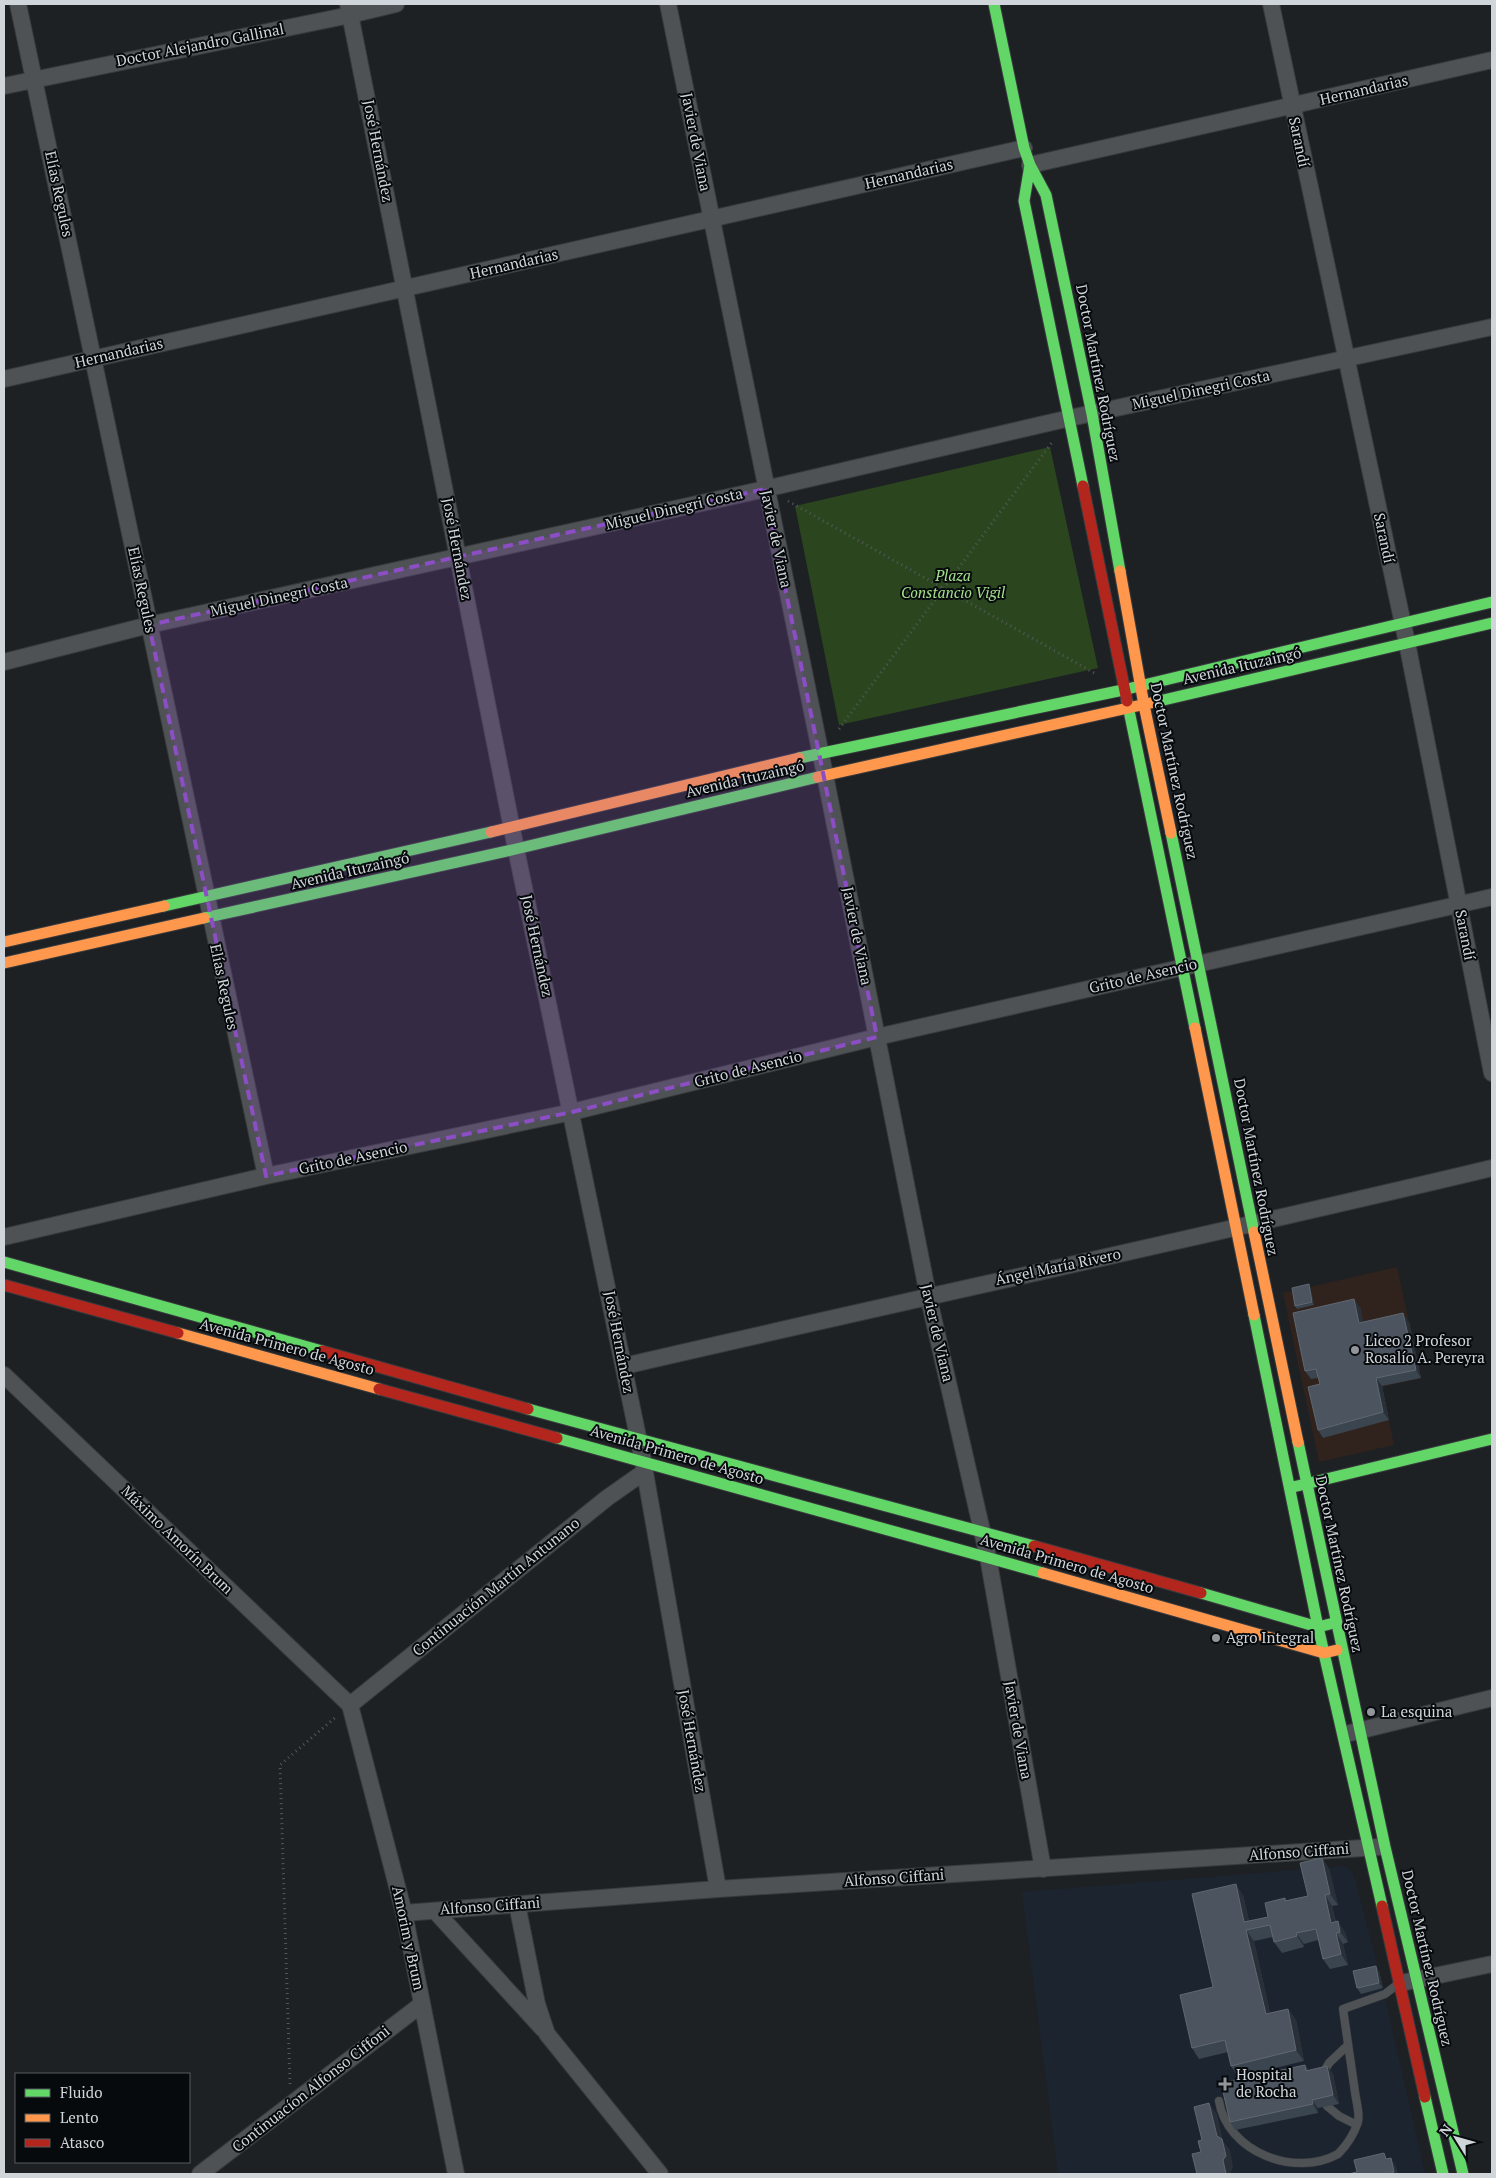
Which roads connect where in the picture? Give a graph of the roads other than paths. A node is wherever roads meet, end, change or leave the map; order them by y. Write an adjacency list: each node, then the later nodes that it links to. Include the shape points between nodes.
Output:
1 (18, 4): 8 (street, Elías Regules)
2 (396, 4): 6 (street, Doctor Alejandro Gallinal)
3 (668, 4): 13 (street, Javier de Viana)
4 (994, 4): 11 (street, Doctor Martínez Rodríguez)
5 (1271, 4): 10 (street, Sarandí)
6 (349, 10): 8 (street, Doctor Alejandro Gallinal); 14 (street, José Hernández)
7 (1492, 60): 10 (street, Hernandarias)
8 (35, 79): 9 (street, Doctor Alejandro Gallinal); 17 (street, Elías Regules)
9 (4, 86)
10 (1292, 107): 12 (street, Hernandarias); 16 (street, Sarandí)
11 (1024, 148): 12 (street, Doctor Martínez Rodríguez); 13 (street, Hernandarias)
12 (1030, 165): 19 (street, Doctor Martínez Rodríguez, via 1046,195); 20 (street, Doctor Martínez Rodríguez, via 1024,201)
13 (711, 219): 14 (street, Hernandarias); 21 (street, Javier de Viana)
14 (406, 288): 17 (street, Hernandarias); 22 (street, José Hernández)
15 (1492, 327): 16 (street, Miguel Dinegri Costa)
16 (1346, 358): 19 (street, Miguel Dinegri Costa); 25 (street, Sarandí)
17 (94, 359): 18 (street, Hernandarias); 26 (street, Elías Regules)
18 (4, 379)
19 (1092, 414): 20 (street, Miguel Dinegri Costa); 29 (street, Doctor Martínez Rodríguez)
20 (1070, 418): 21 (street, Miguel Dinegri Costa); 30 (street, Doctor Martínez Rodríguez)
21 (765, 489): 22 (street, Miguel Dinegri Costa); 33 (street, Javier de Viana)
22 (459, 557): 26 (street, Miguel Dinegri Costa); 35 (street, José Hernández)
23 (1492, 602): 25 (street, Avenida Ituzaingó)
24 (1492, 623): 27 (street, Avenida Ituzaingó)
25 (1403, 624): 27 (street, Sarandí); 29 (street, Avenida Ituzaingó)
26 (149, 625): 28 (street, Miguel Dinegri Costa); 37 (street, Elías Regules)
27 (1407, 643): 31 (street, Avenida Ituzaingó); 39 (street, Sarandí)
28 (4, 662)
29 (1141, 685): 30 (street, Avenida Ituzaingó); 31 (street, Doctor Martínez Rodríguez)
30 (1123, 690): 32 (street, Doctor Martínez Rodríguez); 33 (street, Avenida Ituzaingó)
31 (1144, 705): 32 (street, Avenida Ituzaingó); 43 (street, Doctor Martínez Rodríguez)
32 (1128, 708): 34 (street, Avenida Ituzaingó); 44 (street, Doctor Martínez Rodríguez)
33 (820, 753): 34 (street, Javier de Viana); 35 (street, Avenida Ituzaingó)
34 (825, 775): 36 (street, Avenida Ituzaingó); 45 (street, Javier de Viana)
35 (512, 827): 36 (street, José Hernández); 37 (street, Avenida Ituzaingó)
36 (516, 849): 40 (street, Avenida Ituzaingó); 47 (street, José Hernández)
37 (205, 896): 40 (street, Elías Regules); 41 (street, Avenida Ituzaingó)
38 (1492, 897): 39 (street, Grito de Asencio)
39 (1459, 905): 43 (street, Grito de Asencio); 46 (street, Sarandí)
40 (209, 918): 42 (street, Avenida Ituzaingó); 49 (street, Elías Regules)
41 (4, 942)
42 (4, 963)
43 (1199, 963): 44 (street, Grito de Asencio); 50 (street, Doctor Martínez Rodríguez)
44 (1181, 968): 45 (street, Grito de Asencio); 51 (street, Doctor Martínez Rodríguez)
45 (877, 1037): 47 (street, Grito de Asencio); 55 (street, Javier de Viana)
46 (1492, 1073)
47 (572, 1112): 49 (street, Grito de Asencio); 56 (street, José Hernández)
48 (1492, 1168): 50 (street, Ángel María Rivero)
49 (266, 1176): 52 (street, Grito de Asencio)
50 (1252, 1225): 51 (street, Ángel María Rivero); 61 (street, Doctor Martínez Rodríguez)
51 (1235, 1229): 55 (street, Ángel María Rivero); 62 (street, Doctor Martínez Rodríguez)
52 (4, 1237)
53 (4, 1262): 59 (street, Avenida Primero de Agosto)
54 (4, 1285): 60 (street, Avenida Primero de Agosto)
55 (928, 1295): 56 (street, Ángel María Rivero); 63 (street, Javier de Viana)
56 (624, 1366): 59 (street, José Hernández)
57 (4, 1375): 70 (street, Máximo Amorín Brum)
58 (1492, 1439): 61 (street)
59 (639, 1440): 60 (street, José Hernández); 63 (street, Avenida Primero de Agosto)
60 (644, 1467): 64 (street, Avenida Primero de Agosto); 70 (street, Continuación Martín Antunano); 75 (street, José Hernández)
61 (1306, 1484): 62 (street); 65 (street, Doctor Martínez Rodríguez)
62 (1290, 1487): 66 (street, Doctor Martínez Rodríguez)
63 (982, 1531): 64 (street, Javier de Viana); 66 (street, Avenida Primero de Agosto)
64 (988, 1557): 68 (street, Avenida Primero de Agosto); 74 (street, Javier de Viana)
65 (1336, 1622): 66 (street); 67 (street, Doctor Martínez Rodríguez)
66 (1318, 1627): 68 (street, Doctor Martínez Rodríguez)
67 (1342, 1650): 68 (street, Avenida Primero de Agosto); 71 (street, Doctor Martínez Rodríguez)
68 (1324, 1653): 72 (street, Doctor Martínez Rodríguez)
69 (1492, 1698): 71 (street)
70 (350, 1705): 78 (street, Amorim y Brum)
71 (1360, 1730): 72 (street); 73 (street, Doctor Martínez Rodríguez)
72 (1343, 1735): 73 (street, Doctor Martínez Rodríguez)
73 (1377, 1847): 74 (street, Alfonso Ciffani); 80 (street, Doctor Martínez Rodríguez); 81 (street, Doctor Martínez Rodríguez)
74 (1043, 1869): 75 (street, Alfonso Ciffani)
75 (718, 1889): 76 (street, Alfonso Ciffani)
76 (517, 1904): 77 (street, Alfonso Ciffani); 83 (street, via 537,2004)
77 (435, 1911): 78 (street, Alfonso Ciffani); 83 (street)
78 (404, 1913): 82 (street, Amorim y Brum)
79 (1492, 1964): 80 (street)
80 (1416, 1980): 81 (street); 95 (street, Doctor Martínez Rodríguez)
81 (1400, 1983): 84 (lane, via 1385,1994 1343,2009); 94 (street, Doctor Martínez Rodríguez)
82 (422, 2004): 91 (street, Continuacíon Alfonso Ciffoni); 92 (street, Amorim y Brum)
83 (547, 2034): 93 (street)
84 (1348, 2045): 85 (lane, via 1329,2063); 88 (lane, via 1358,2119)
85 (1322, 2077)
86 (1219, 2101): 89 (lane, via 1225,2124 1236,2140 1264,2162)
87 (1328, 2106): 88 (lane, via 1338,2116)
88 (1356, 2125): 90 (lane, via 1349,2141 1335,2157 1316,2168)
89 (1284, 2171)
90 (1300, 2172)
91 (200, 2174)
92 (456, 2174)
93 (660, 2174)
94 (1442, 2174)
95 (1463, 2174)

